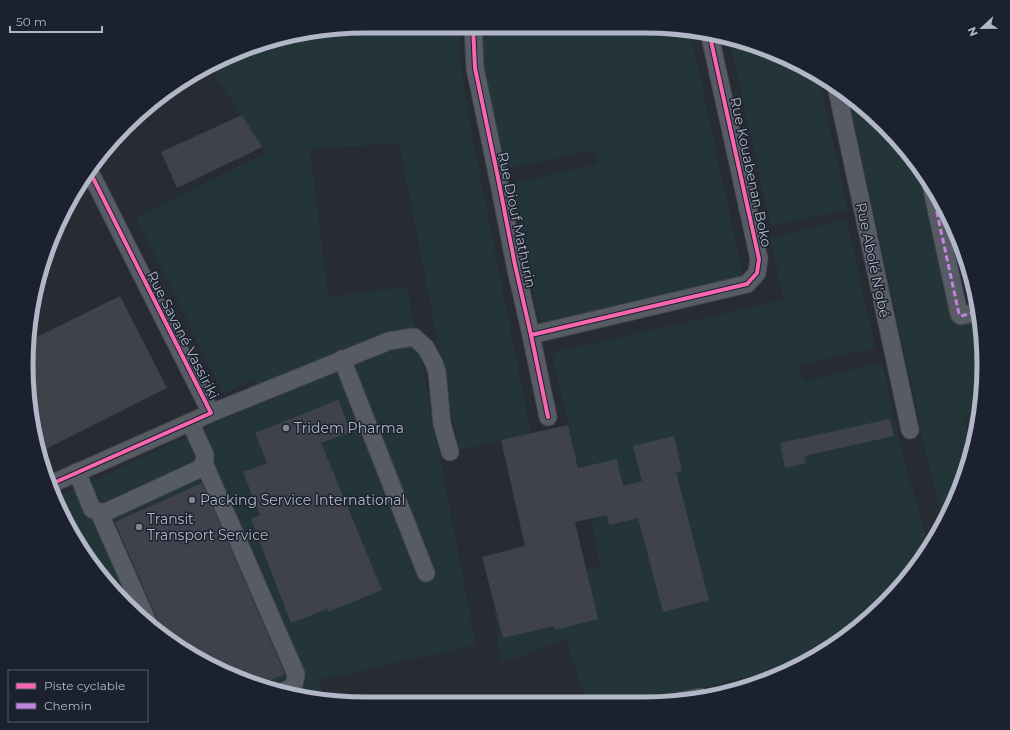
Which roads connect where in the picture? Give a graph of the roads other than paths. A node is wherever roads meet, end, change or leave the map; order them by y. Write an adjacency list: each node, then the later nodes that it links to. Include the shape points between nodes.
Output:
1 (473, 33): 7 (street, Rue Diouf Mathurin, via 474,68 514,265)
2 (711, 39): 7 (street, Rue Kouabenan Boko, via 759,259 757,273 747,284)
3 (838, 96): 12 (street, Rue Abolé N'gbé)
4 (92, 176): 9 (street, Rue Savané Vassiriki)
5 (935, 202): 6 (street, via 959,314 961,316)
6 (973, 313)
7 (531, 335): 10 (street, Rue Diouf Mathurin)
8 (342, 359): 9 (street); 13 (street, via 389,341 414,337 426,348 437,372 442,424); 18 (street)
9 (211, 413): 11 (street, Rue Savané Vassiriki)
10 (548, 417)
11 (190, 422): 14 (street, via 205,456); 15 (street, Rue Savané Vassiriki)
12 (910, 430)
13 (450, 452)
14 (204, 463): 17 (street, via 199,469 106,512); 20 (street, via 296,674 296,681)
15 (77, 472): 16 (street, Rue Savané Vassiriki); 17 (street, via 92,509)
16 (55, 482)
17 (99, 512): 19 (street)
18 (426, 573)
19 (144, 613)
20 (289, 688)

